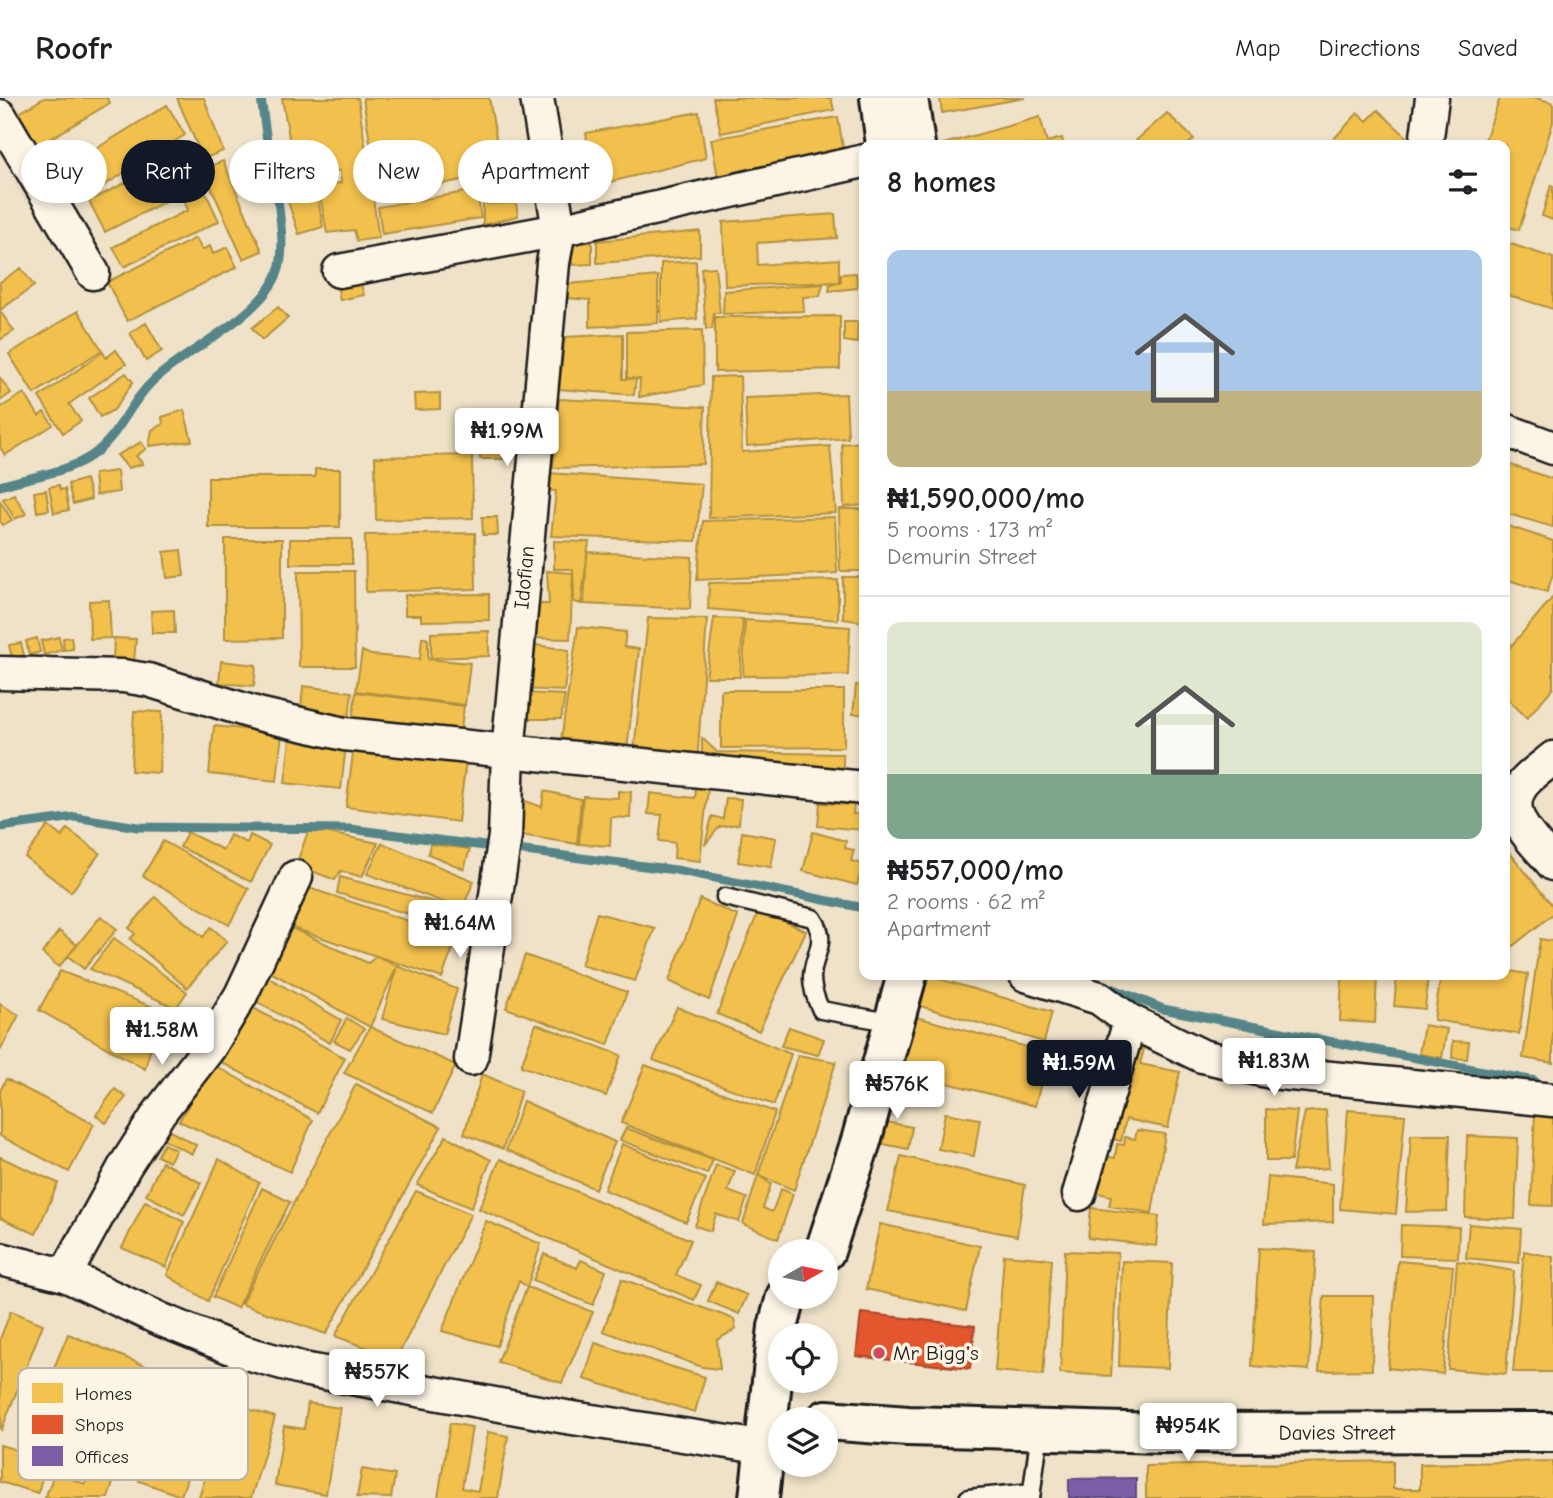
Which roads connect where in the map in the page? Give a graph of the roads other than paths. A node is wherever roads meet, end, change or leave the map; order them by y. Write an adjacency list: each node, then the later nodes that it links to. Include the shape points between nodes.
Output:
1 (537, 98): 10 (street, Idofian)
2 (880, 98): 6 (street)
3 (908, 98): 7 (street)
4 (1432, 98): 8 (street)
5 (0, 116): 12 (street)
6 (885, 140)
7 (914, 140)
8 (1427, 140)
9 (859, 162): 10 (street)
10 (559, 230): 11 (street); 16 (street, Idofian)
11 (339, 271)
12 (93, 273)
13 (1510, 432): 14 (street)
14 (1553, 448)
15 (0, 673): 16 (street, via 123,676 344,734)
16 (508, 753): 18 (street); 27 (street, Idofian, via 505,836)
17 (1553, 758): 19 (street, via 1522,785 1516,808 1517,820)
18 (859, 788)
19 (1553, 864)
20 (296, 877): 33 (street, via 241,995 125,1166)
21 (725, 897): 25 (lane, via 813,918 821,930 819,956 811,975 821,1010)
22 (880, 980): 25 (street)
23 (904, 980): 25 (street)
24 (1042, 980): 26 (street, via 1099,998)
25 (882, 1021): 30 (street); 31 (street)
26 (1130, 1021): 28 (street, via 1202,1056 1271,1072); 29 (street)
27 (471, 1059)
28 (1553, 1100)
29 (1079, 1194)
30 (802, 1239)
31 (828, 1239)
32 (0, 1259): 33 (street)
33 (65, 1275): 36 (street, via 213,1340 308,1370 566,1417)
34 (783, 1309): 35 (street, via 778,1326)
35 (790, 1407)
36 (768, 1425)
37 (838, 1426): 38 (street, Davies Street)
38 (1040, 1430): 39 (street, Davies Street); 42 (lane)
39 (1553, 1432)
40 (769, 1477): 43 (street)
41 (787, 1477): 44 (street)
42 (1031, 1495): 45 (lane)
43 (759, 1498)
44 (785, 1498)
45 (968, 1498)

